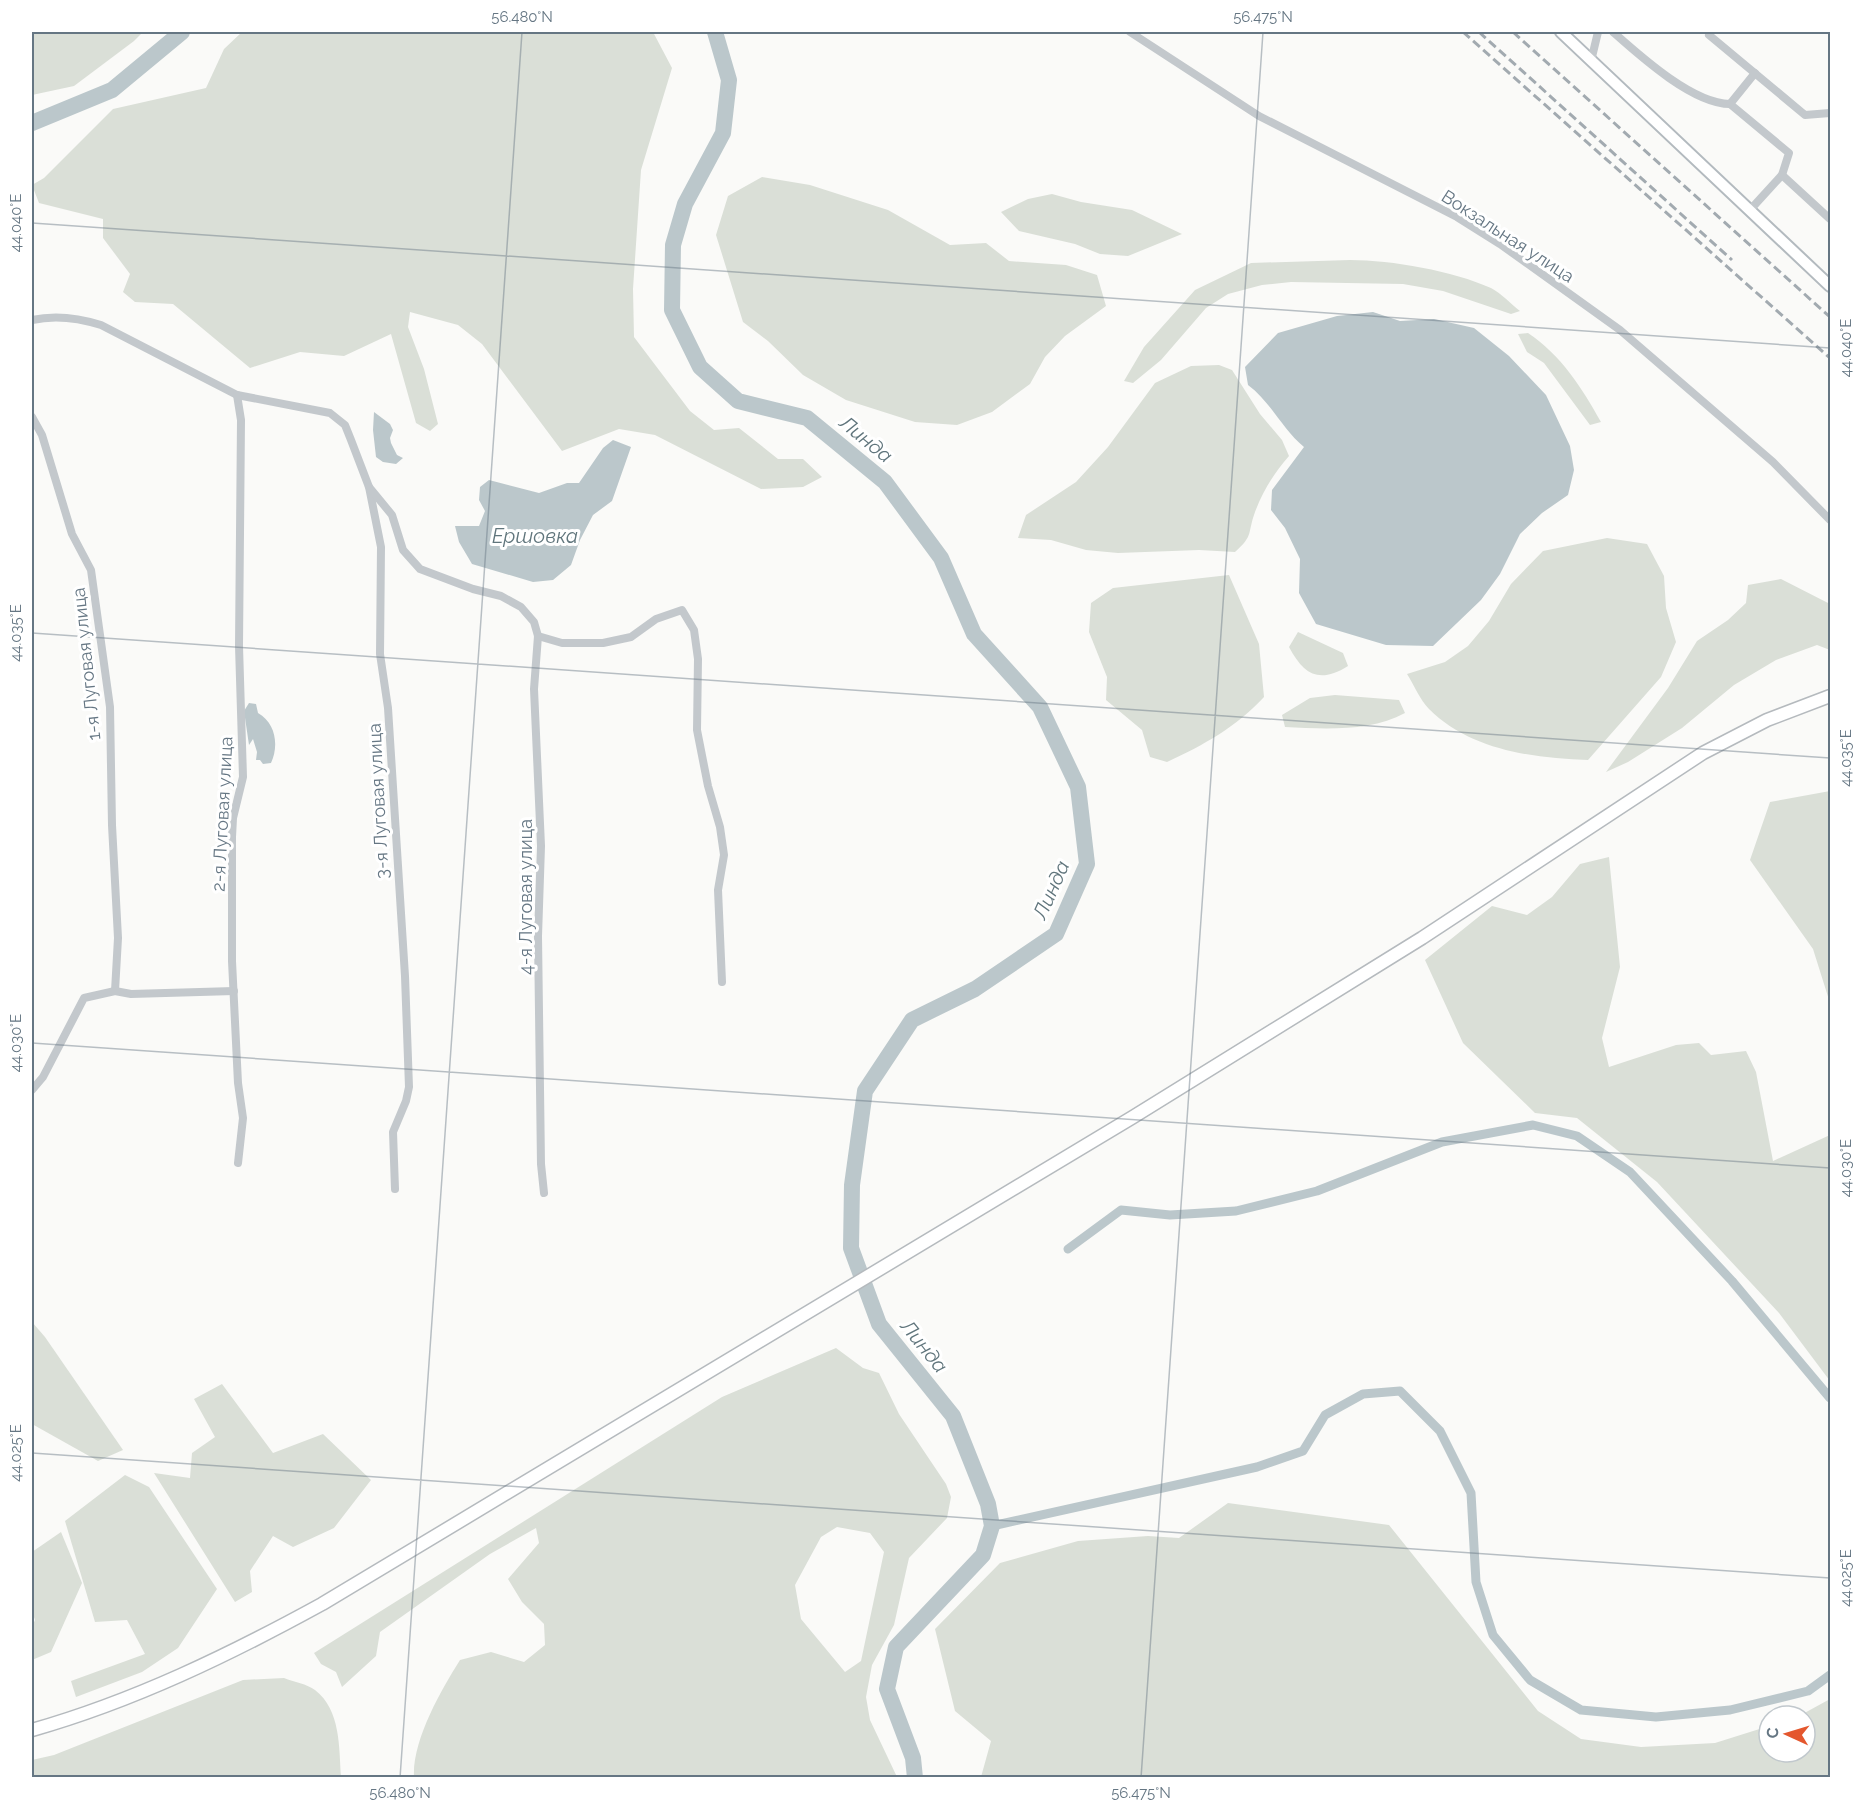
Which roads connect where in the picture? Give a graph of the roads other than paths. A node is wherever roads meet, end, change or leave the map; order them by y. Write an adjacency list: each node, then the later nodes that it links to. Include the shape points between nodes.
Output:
1 (1562, 32): 6 (street)
2 (1598, 32): 6 (street)
3 (1613, 32): 8 (street, via 1655,69 1715,104)
4 (1136, 33): 18 (street, Вокзальная улица, via 1259,116 1448,212 1500,244 1620,330 1773,462)
5 (1709, 35): 7 (street)
6 (1591, 61): 11 (street)
7 (1755, 73): 8 (street); 9 (street, via 1806,115)
8 (1730, 104): 10 (street, via 1789,153)
9 (1830, 113)
10 (1782, 175): 11 (street); 12 (street)
11 (1750, 210): 13 (street)
12 (1830, 219)
13 (1830, 286)
14 (32, 320): 15 (street, via 87,320 101,325)
15 (237, 394): 17 (street, 3-я Луговая улица, via 316,408 338,417 345,425); 23 (street, 2-я Луговая улица, via 241,420 239,646 243,777 233,826)
16 (32, 417): 22 (street, 1-я Луговая улица, via 42,435 72,534 91,570 110,707 118,938)
17 (369, 487): 19 (street, via 392,515 403,550 420,569 501,596 521,607 534,622); 26 (street, 3-я Луговая улица, via 381,547 380,654 388,708 405,976 409,1087 393,1131)
18 (1830, 520)
19 (538, 636): 21 (street, via 562,644 603,643 631,637 656,619 682,610 694,630 698,659 697,730 724,855 718,890); 27 (street, 4-я Луговая улица, via 534,689 542,846 538,936)
20 (1830, 696): 28 (main road, via 1767,720 1703,753 1367,973 476,1514 257,1639 134,1696)
21 (722, 982)
22 (115, 991): 23 (street); 24 (street, via 84,998 43,1077)
23 (234, 991): 25 (street, 2-я Луговая улица, via 243,1118)
24 (32, 1090)
25 (238, 1163)
26 (395, 1189)
27 (544, 1194)
28 (32, 1730)

